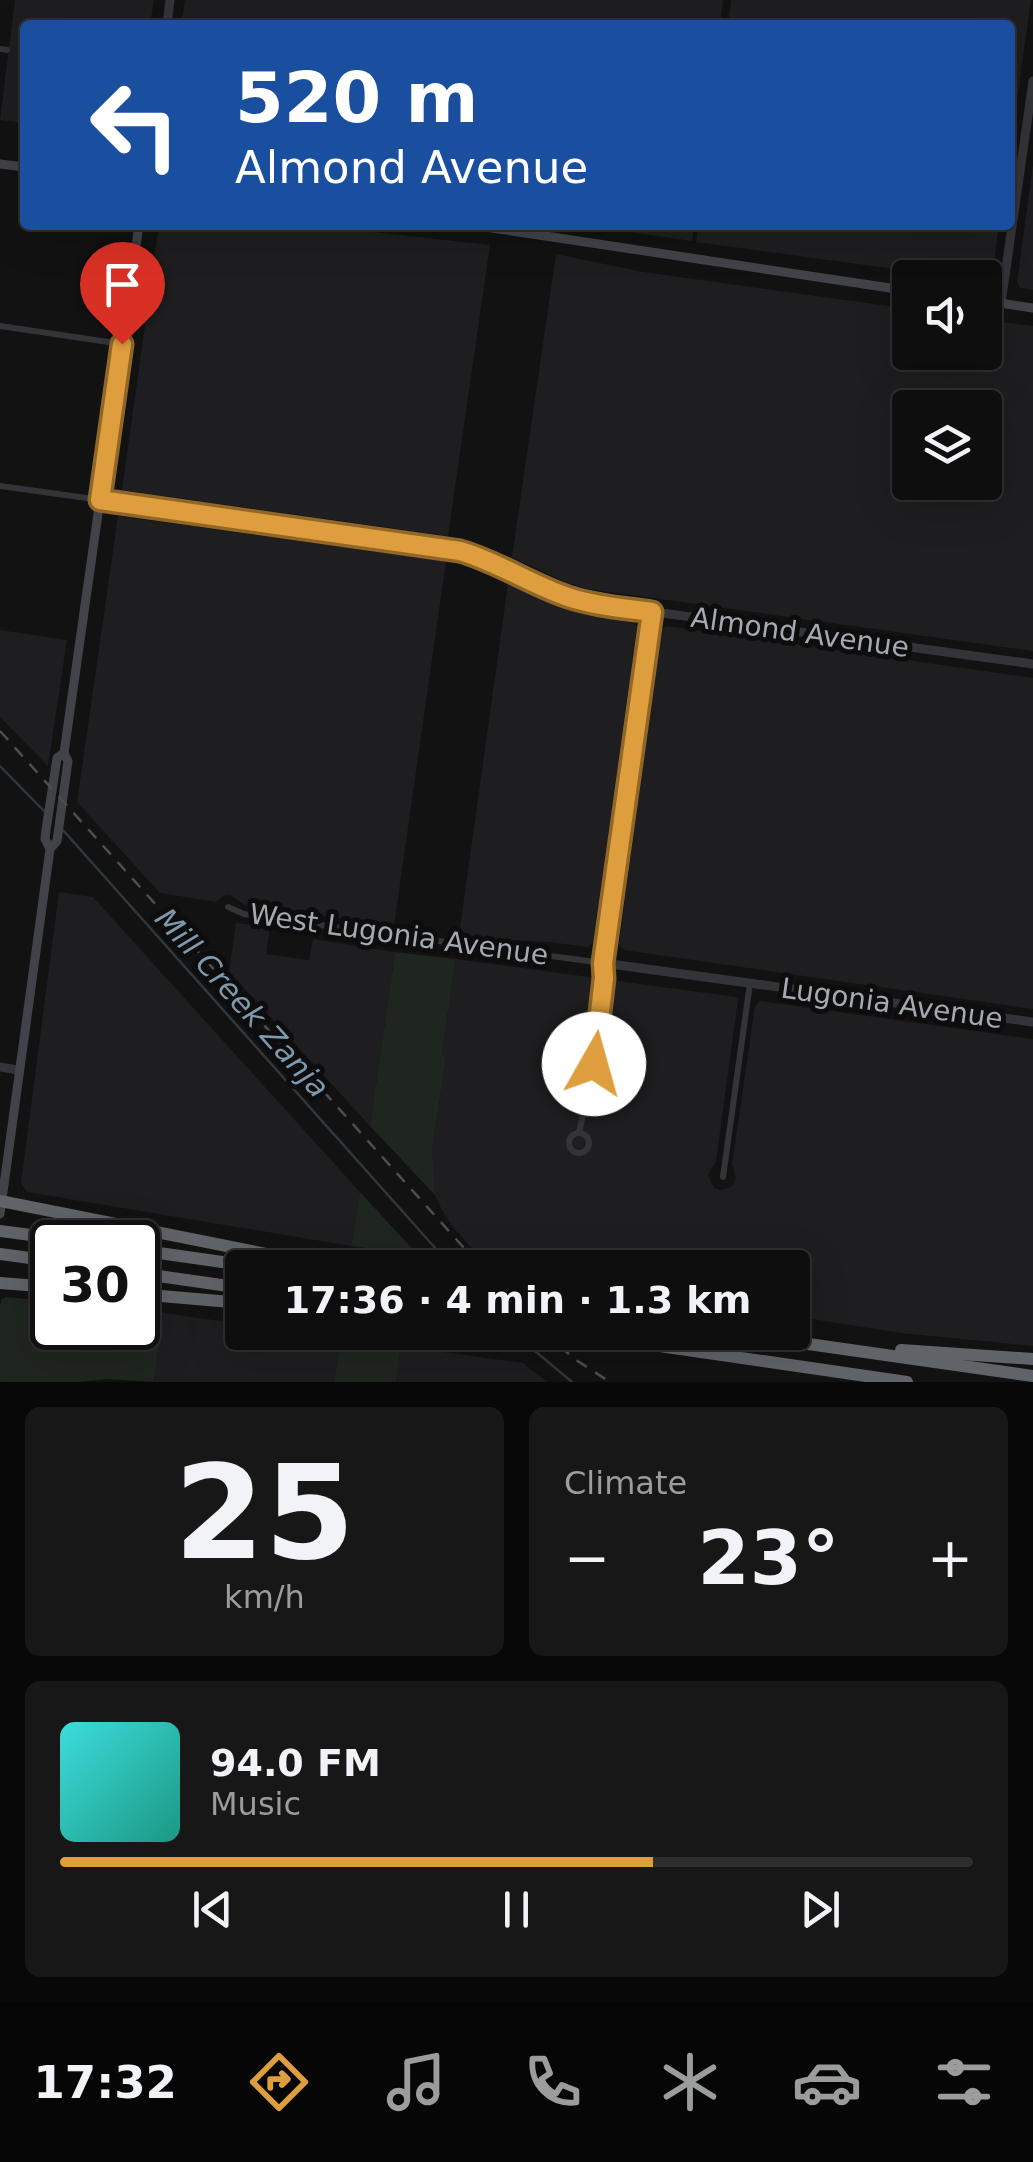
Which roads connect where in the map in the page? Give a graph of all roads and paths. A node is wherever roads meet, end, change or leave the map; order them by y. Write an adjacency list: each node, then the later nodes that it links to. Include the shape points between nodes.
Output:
1 (1033, 81): 2 (street)
2 (1015, 206)
3 (138, 230): 11 (main road)
4 (509, 230): 6 (main road)
5 (1012, 230): 7 (street)
6 (892, 288)
7 (1002, 297)
8 (1002, 304): 9 (main road)
9 (1033, 308)
10 (0, 326): 11 (street)
11 (122, 344): 13 (main road)
12 (0, 486): 13 (street)
13 (100, 500): 14 (street, Almond Avenue, via 460,551 569,597); 16 (main road)
14 (652, 612): 15 (street, Almond Avenue); 19 (street)
15 (1033, 664)
16 (64, 752): 17 (main road); 17 (main road, via 57,758 46,830 45,840)
17 (54, 845): 23 (main road)
18 (228, 907): 19 (street, West Lugonia Avenue)
19 (603, 963): 20 (street, West Lugonia Avenue); 24 (street)
20 (750, 983): 21 (street, Lugonia Avenue); 25 (street)
21 (1033, 1022)
22 (0, 1067): 23 (street)
23 (18, 1070): 26 (main road)
24 (579, 1133)
25 (723, 1177)
26 (1, 1206): 29 (highway)
27 (0, 1231): 28 (highway)
28 (30, 1235)
29 (239, 1250)
30 (160, 1253): 31 (highway)
31 (225, 1262)
32 (160, 1277): 35 (highway)
33 (0, 1283): 34 (highway)
34 (30, 1285)
35 (225, 1286)
36 (160, 1296): 37 (highway)
37 (225, 1302)
38 (810, 1343): 42 (highway)
39 (810, 1345): 43 (highway)
40 (682, 1350): 41 (highway)
41 (743, 1359): 44 (highway); 45 (highway)
42 (1033, 1359)
43 (1033, 1376)
44 (858, 1382)
45 (907, 1382)

